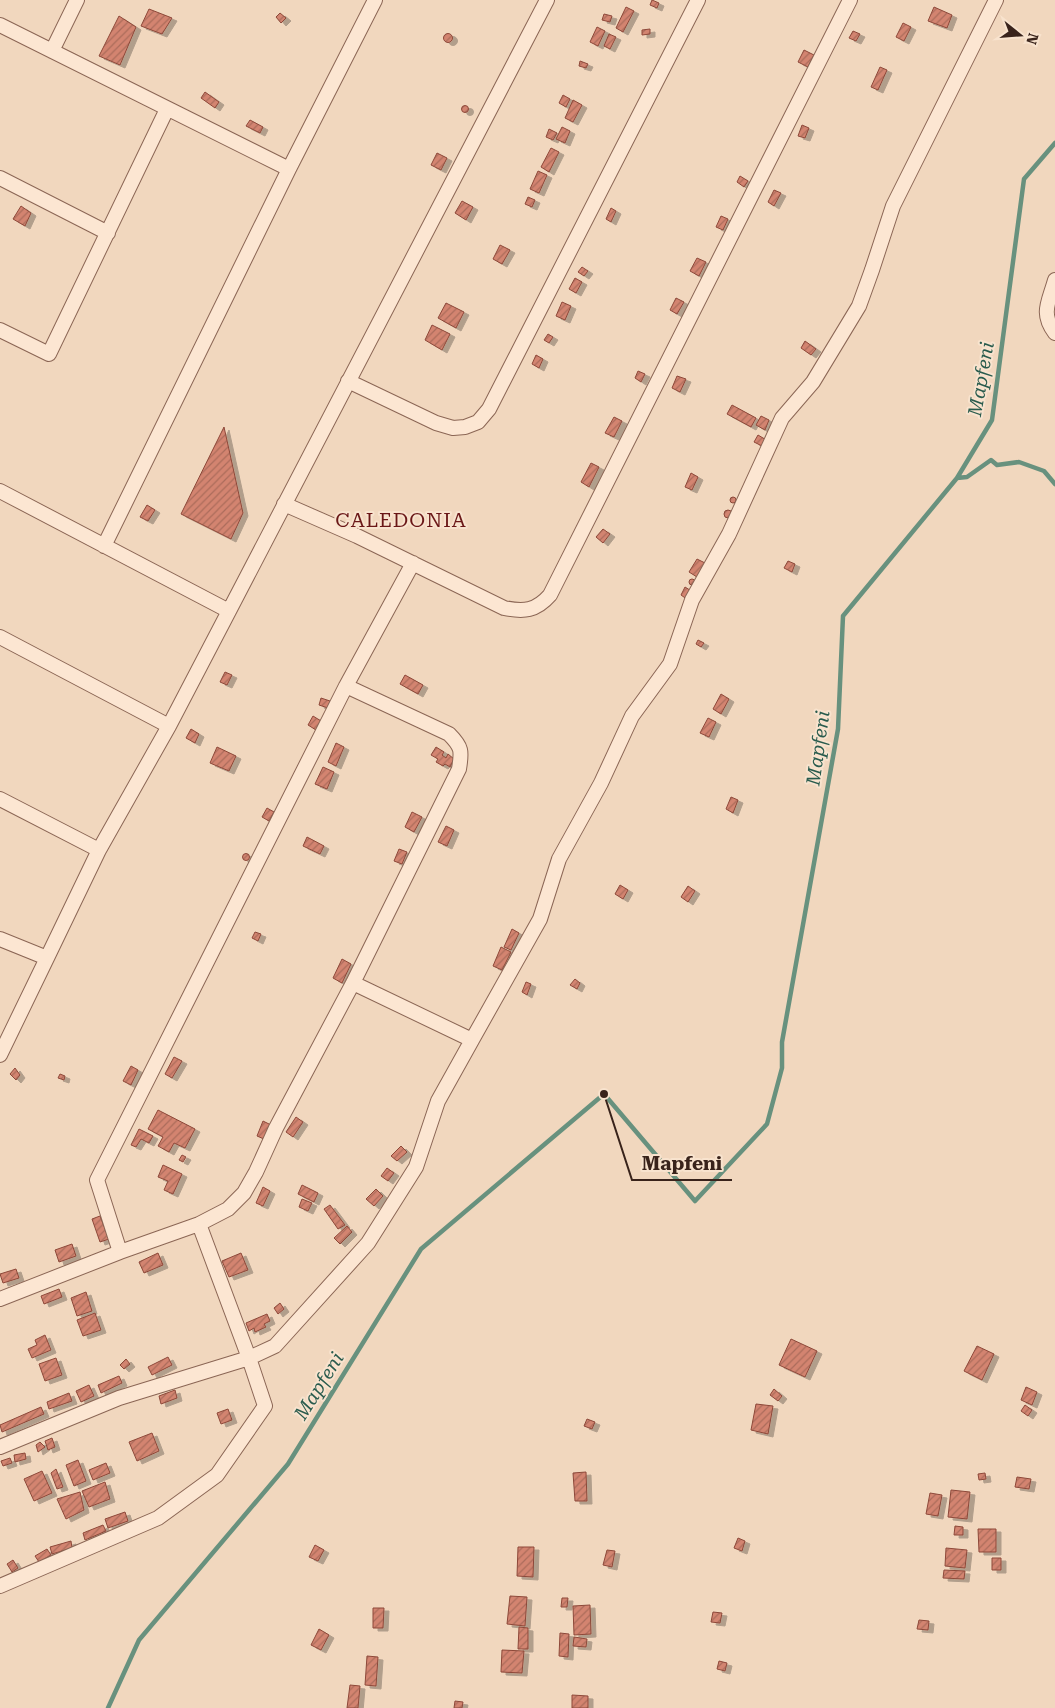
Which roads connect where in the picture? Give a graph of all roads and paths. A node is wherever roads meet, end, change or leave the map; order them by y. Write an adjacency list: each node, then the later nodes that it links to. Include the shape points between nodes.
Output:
1 (77, 0): 8 (street)
2 (375, 0): 10 (street)
3 (547, 0): 16 (street)
4 (698, 0): 16 (street, via 489,409 478,422 453,428 436,423)
5 (850, 0): 20 (street, via 550,596 542,604 527,610 504,608)
6 (996, 0): 30 (street, via 892,206 859,306 813,382 782,418 729,534 692,600 670,664 632,716 601,783 559,859 540,919)
7 (0, 25): 8 (street)
8 (52, 51): 9 (street)
9 (167, 109): 10 (street); 12 (street)
10 (289, 169): 19 (street)
11 (0, 178): 12 (street)
12 (108, 233): 14 (street, via 49,354)
13 (1055, 280): 15 (street, via 1046,315)
14 (0, 330)
15 (1055, 333)
16 (348, 381): 18 (street)
17 (0, 491): 19 (street)
18 (284, 504): 20 (street); 21 (street)
19 (104, 546): 21 (street)
20 (413, 563): 23 (street)
21 (228, 611): 24 (street)
22 (0, 637): 24 (street)
23 (346, 686): 29 (street, via 449,734 459,744 461,755 459,769); 33 (street, via 97,1180)
24 (170, 726): 26 (street)
25 (0, 799): 26 (street)
26 (99, 850): 28 (street)
27 (0, 939): 28 (street)
28 (47, 958): 31 (street)
29 (353, 983): 30 (street); 32 (street, via 244,1194 228,1209)
30 (472, 1040): 35 (street, via 438,1101 416,1167 368,1243 276,1346)
31 (0, 1055)
32 (200, 1224): 33 (street); 35 (street)
33 (120, 1252): 34 (street)
34 (0, 1299)
35 (249, 1358): 36 (street, via 119,1398); 37 (street, via 266,1406 217,1475 158,1518)
36 (0, 1447)
37 (0, 1586)

